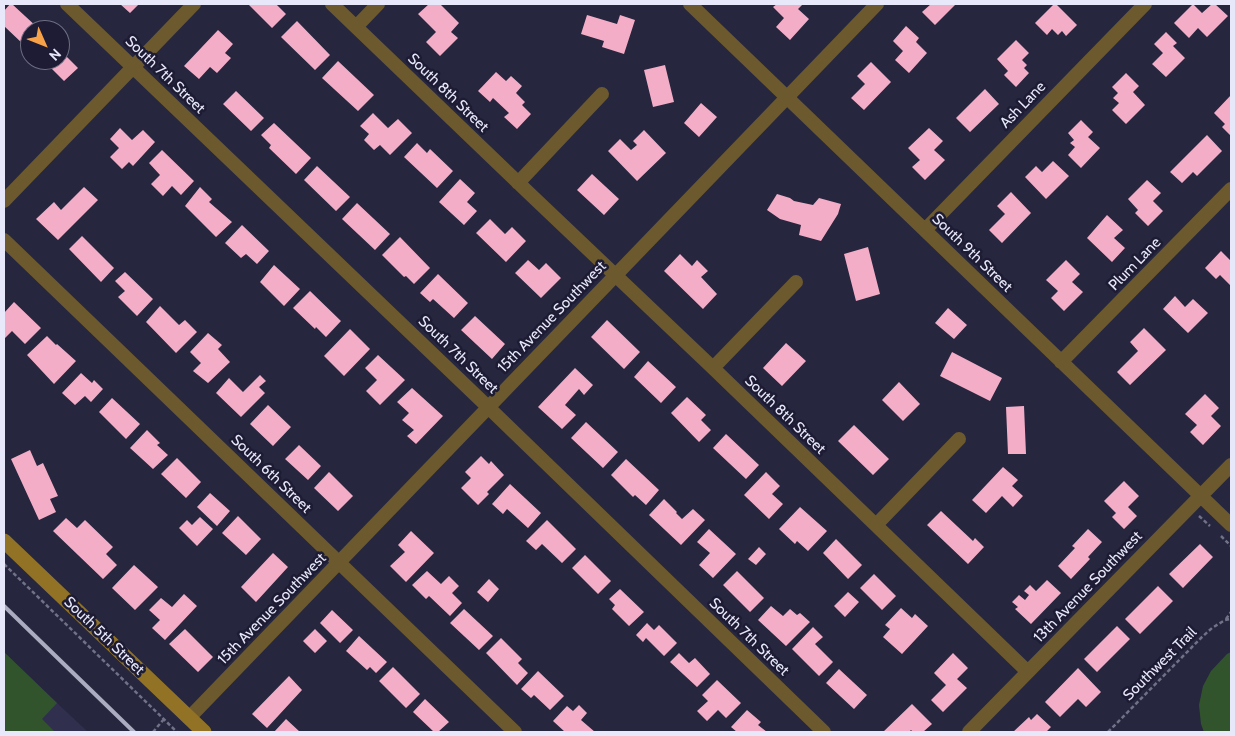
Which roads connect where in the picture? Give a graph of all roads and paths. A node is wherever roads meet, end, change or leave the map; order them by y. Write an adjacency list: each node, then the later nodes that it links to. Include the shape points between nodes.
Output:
1 (67, 4): 9 (street, South 7th Street)
2 (194, 4): 9 (street)
3 (332, 4): 8 (street, South 8th Street)
4 (378, 4): 8 (street)
5 (690, 4): 11 (street, South 9th Street)
6 (877, 4): 11 (street, 15th Avenue Southwest)
7 (1145, 4): 15 (street, Ash Lane)
8 (356, 27): 12 (street, South 8th Street)
9 (133, 68): 14 (street); 21 (street, South 7th Street)
10 (602, 94): 12 (street)
11 (787, 97): 15 (street, South 9th Street); 17 (street, 15th Avenue Southwest)
12 (518, 183): 17 (street, South 8th Street)
13 (1231, 189): 19 (street, Plum Lane)
14 (4, 201)
15 (925, 230): 19 (street, South 9th Street)
16 (4, 240): 28 (street, South 6th Street)
17 (614, 275): 20 (street, South 8th Street); 21 (street, 15th Avenue Southwest)
18 (796, 282): 20 (street)
19 (1061, 362): 24 (street, South 9th Street)
20 (713, 368): 25 (street, South 8th Street)
21 (488, 407): 28 (street, 15th Avenue Southwest); 40 (street, South 7th Street)
22 (959, 439): 25 (street)
23 (1231, 465): 24 (street, 13th Avenue Southwest)
24 (1201, 496): 26 (street, South 9th Street); 33 (street, 13th Avenue Southwest)
25 (876, 525): 33 (street, South 8th Street)
26 (1231, 525)
27 (4, 541): 34 (main road, South 5th Street)
28 (340, 563): 34 (street, 15th Avenue Southwest); 39 (street, South 6th Street)
29 (4, 564): 35 (path)
30 (1231, 612): 32 (path)
31 (1231, 619): 32 (path, Southwest Trail)
32 (1225, 620): 42 (path, Southwest Trail, via 1202,637)
33 (1028, 672): 41 (street, 13th Avenue Southwest)
34 (189, 718): 38 (main road, South 5th Street)
35 (164, 719): 36 (path); 37 (path)
36 (154, 732)
37 (177, 732)
38 (204, 732)
39 (515, 732)
40 (824, 732)
41 (969, 732)
42 (1108, 732)

